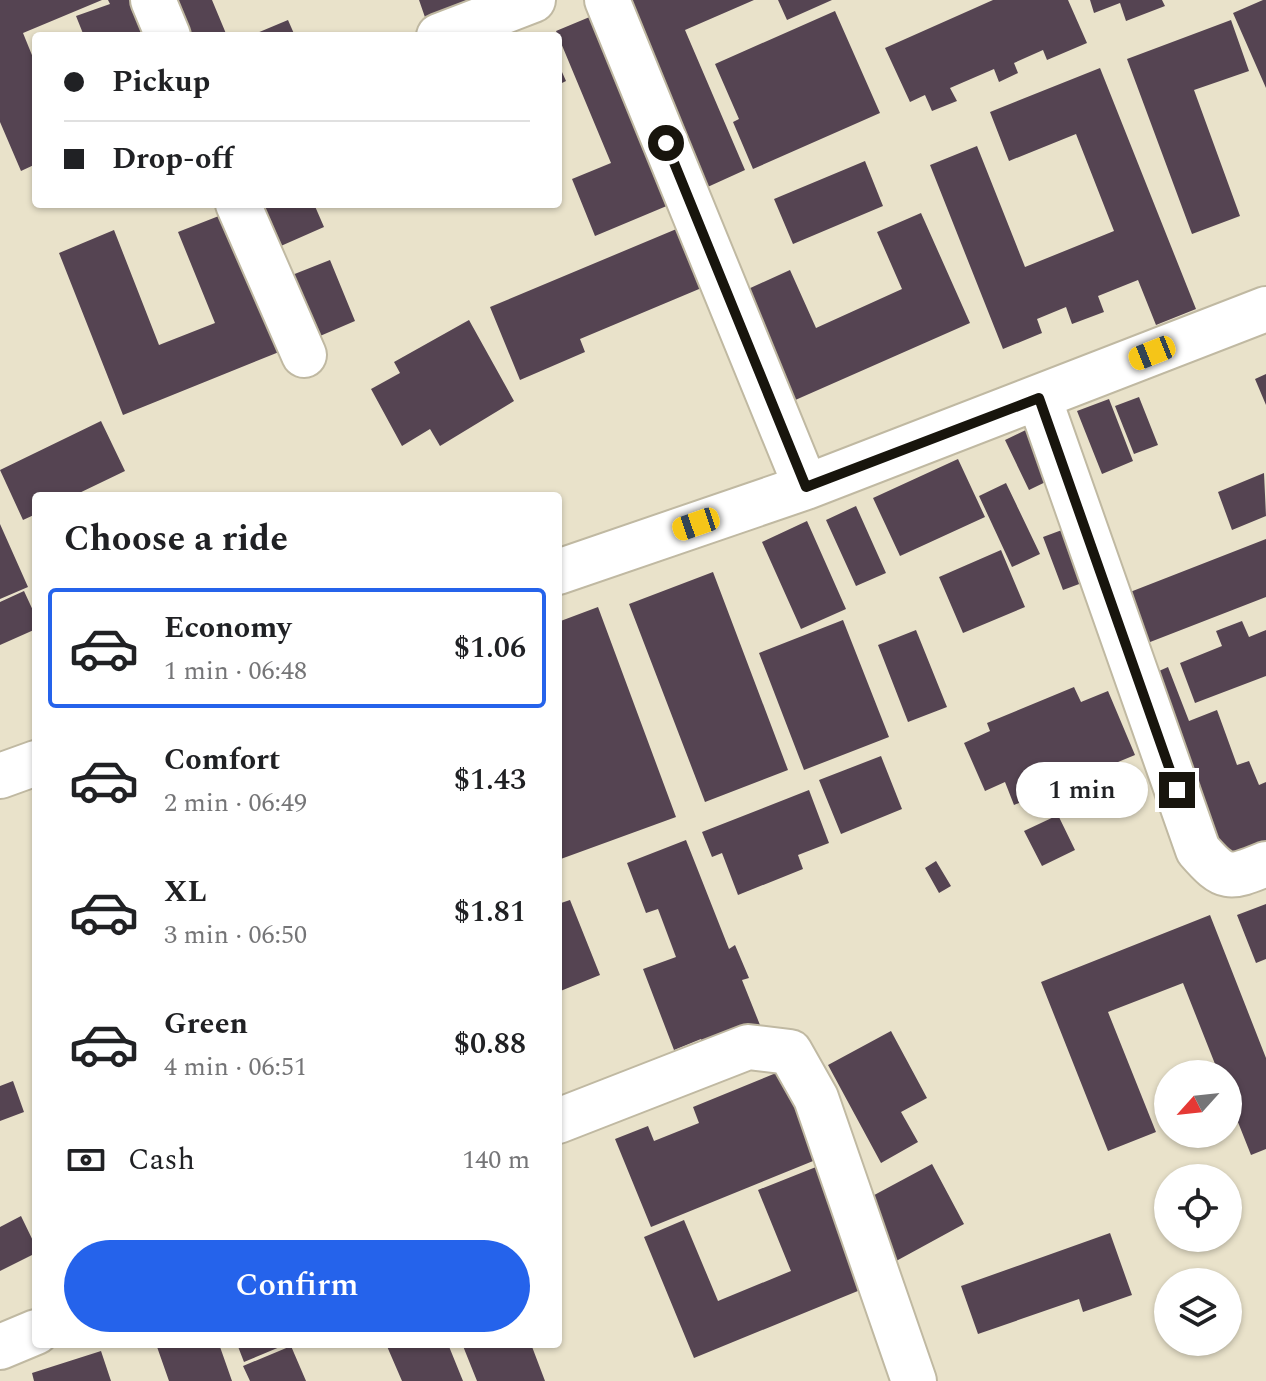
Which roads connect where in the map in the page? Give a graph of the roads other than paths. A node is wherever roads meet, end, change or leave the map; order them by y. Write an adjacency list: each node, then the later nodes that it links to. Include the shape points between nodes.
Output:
1 (153, 0): 4 (street)
2 (533, 0): 5 (street)
3 (607, 0): 10 (street)
4 (166, 32)
5 (449, 32)
6 (240, 208): 8 (street)
7 (1266, 309): 9 (street)
8 (304, 355)
9 (1039, 398): 10 (street); 14 (street, via 1198,850 1217,871 1238,875)
10 (806, 487): 11 (street)
11 (562, 571)
12 (32, 764): 13 (street)
13 (0, 776)
14 (1266, 864)
15 (562, 1119): 18 (street, via 748,1047 790,1052 816,1098)
16 (32, 1334): 17 (street)
17 (0, 1347)
18 (914, 1381)

